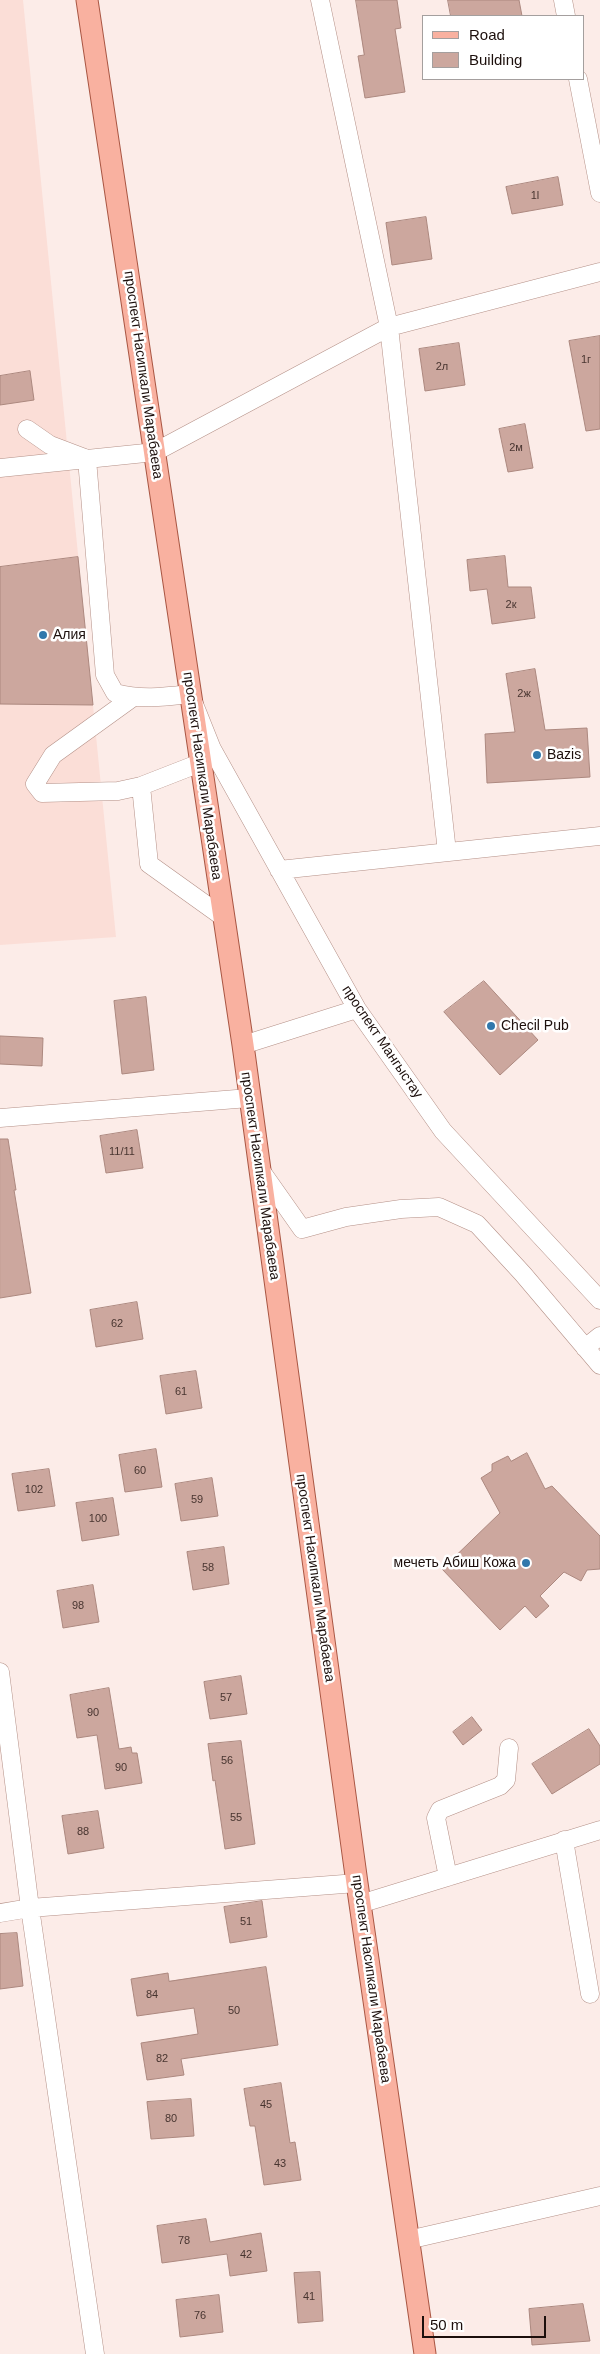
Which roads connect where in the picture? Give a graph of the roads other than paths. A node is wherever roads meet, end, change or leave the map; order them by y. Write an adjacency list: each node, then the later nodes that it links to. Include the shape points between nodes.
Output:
1 (87, 0): 10 (main road, проспект Насипкали Марабаева)
2 (320, 0): 8 (street)
3 (563, 0): 4 (street)
4 (566, 15)
5 (578, 80): 6 (street)
6 (600, 193)
7 (600, 272): 8 (street)
8 (389, 327): 10 (street); 18 (street)
9 (27, 429): 11 (street, via 50,445)
10 (154, 452): 11 (street); 13 (main road, проспект Насипкали Марабаева)
11 (86, 459): 12 (street); 14 (street, via 105,676 115,693)
12 (0, 468)
13 (190, 694): 14 (street); 15 (main road, проспект Насипкали Марабаева); 19 (street, проспект Мангыстау, via 212,749)
14 (132, 698): 16 (street, via 53,755 35,784 42,793 118,791)
15 (200, 762): 16 (street); 20 (main road, проспект Насипкали Марабаева)
16 (141, 786): 20 (street, via 149,864)
17 (600, 836): 18 (street)
18 (447, 852): 19 (street)
19 (279, 870): 21 (street, проспект Мангыстау)
20 (223, 917): 22 (main road, проспект Насипкали Марабаева)
21 (357, 1010): 22 (street); 26 (street, проспект Мангыстау, via 443,1132)
22 (243, 1045): 23 (main road, проспект Насипкали Марабаева)
23 (249, 1098): 24 (street); 25 (main road, проспект Насипкали Марабаева)
24 (0, 1118)
25 (259, 1168): 28 (street, via 302,1229 346,1217 439,1207 477,1224); 35 (main road, проспект Насипкали Марабаева)
26 (600, 1300)
27 (600, 1336): 28 (street)
28 (585, 1348): 29 (street)
29 (600, 1365)
30 (0, 1672): 37 (street)
31 (509, 1748): 34 (street, via 506,1780 500,1786 440,1810 436,1818)
32 (600, 1830): 33 (street)
33 (564, 1840): 34 (street); 39 (street)
34 (448, 1877): 36 (street)
35 (357, 1883): 36 (main road, проспект Насипкали Марабаева); 37 (street)
36 (360, 1904): 41 (main road, проспект Насипкали Марабаева)
37 (30, 1908): 38 (street); 42 (street)
38 (0, 1913)
39 (590, 1994)
40 (600, 2196): 41 (street)
41 (408, 2240): 43 (main road, проспект Насипкали Марабаева)
42 (95, 2354)
43 (425, 2354)

